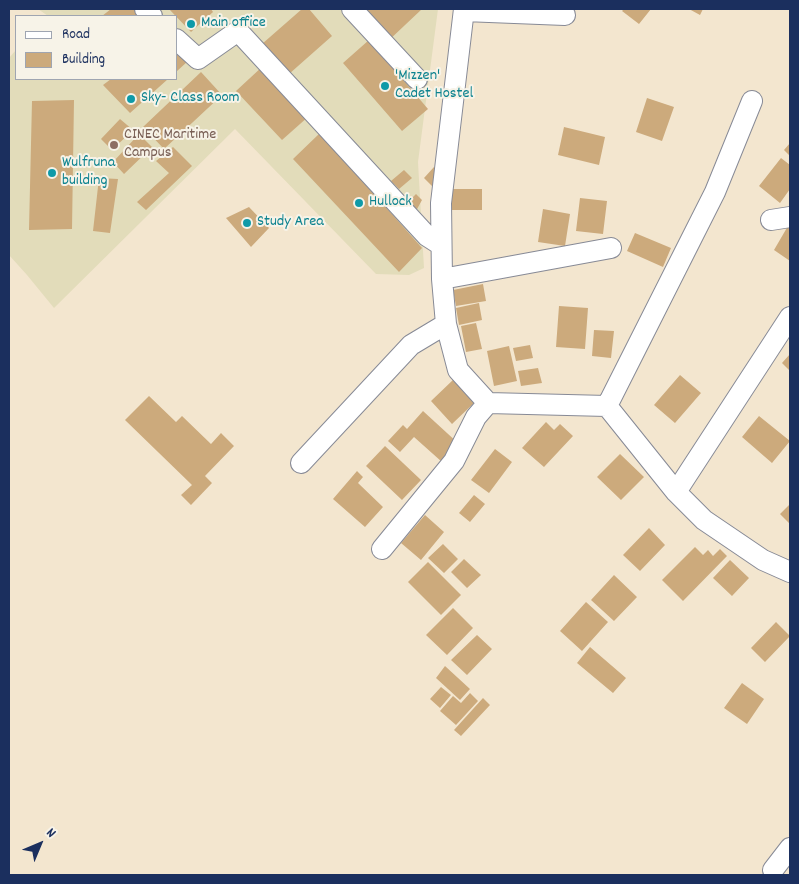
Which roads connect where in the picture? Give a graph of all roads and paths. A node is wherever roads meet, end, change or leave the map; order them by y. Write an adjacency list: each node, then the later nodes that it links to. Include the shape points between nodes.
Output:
1 (352, 9): 5 (street)
2 (464, 10): 3 (street); 9 (street, via 441,203)
3 (565, 15)
4 (178, 41): 9 (street, via 198,59 238,31 427,236)
5 (417, 79)
6 (752, 102): 15 (street, via 715,192)
7 (790, 217): 8 (street)
8 (770, 220)
9 (441, 245): 11 (street)
10 (611, 248): 11 (street)
11 (442, 279): 13 (street)
12 (790, 317): 17 (street)
13 (446, 324): 14 (street, via 458,370); 16 (street, via 411,345)
14 (488, 403): 15 (street); 18 (street, via 476,417 454,461)
15 (607, 406): 17 (street)
16 (301, 463)
17 (676, 492): 19 (street, via 704,520 763,560)
18 (382, 549)
19 (790, 572)
20 (790, 848): 21 (street)
21 (773, 870)

